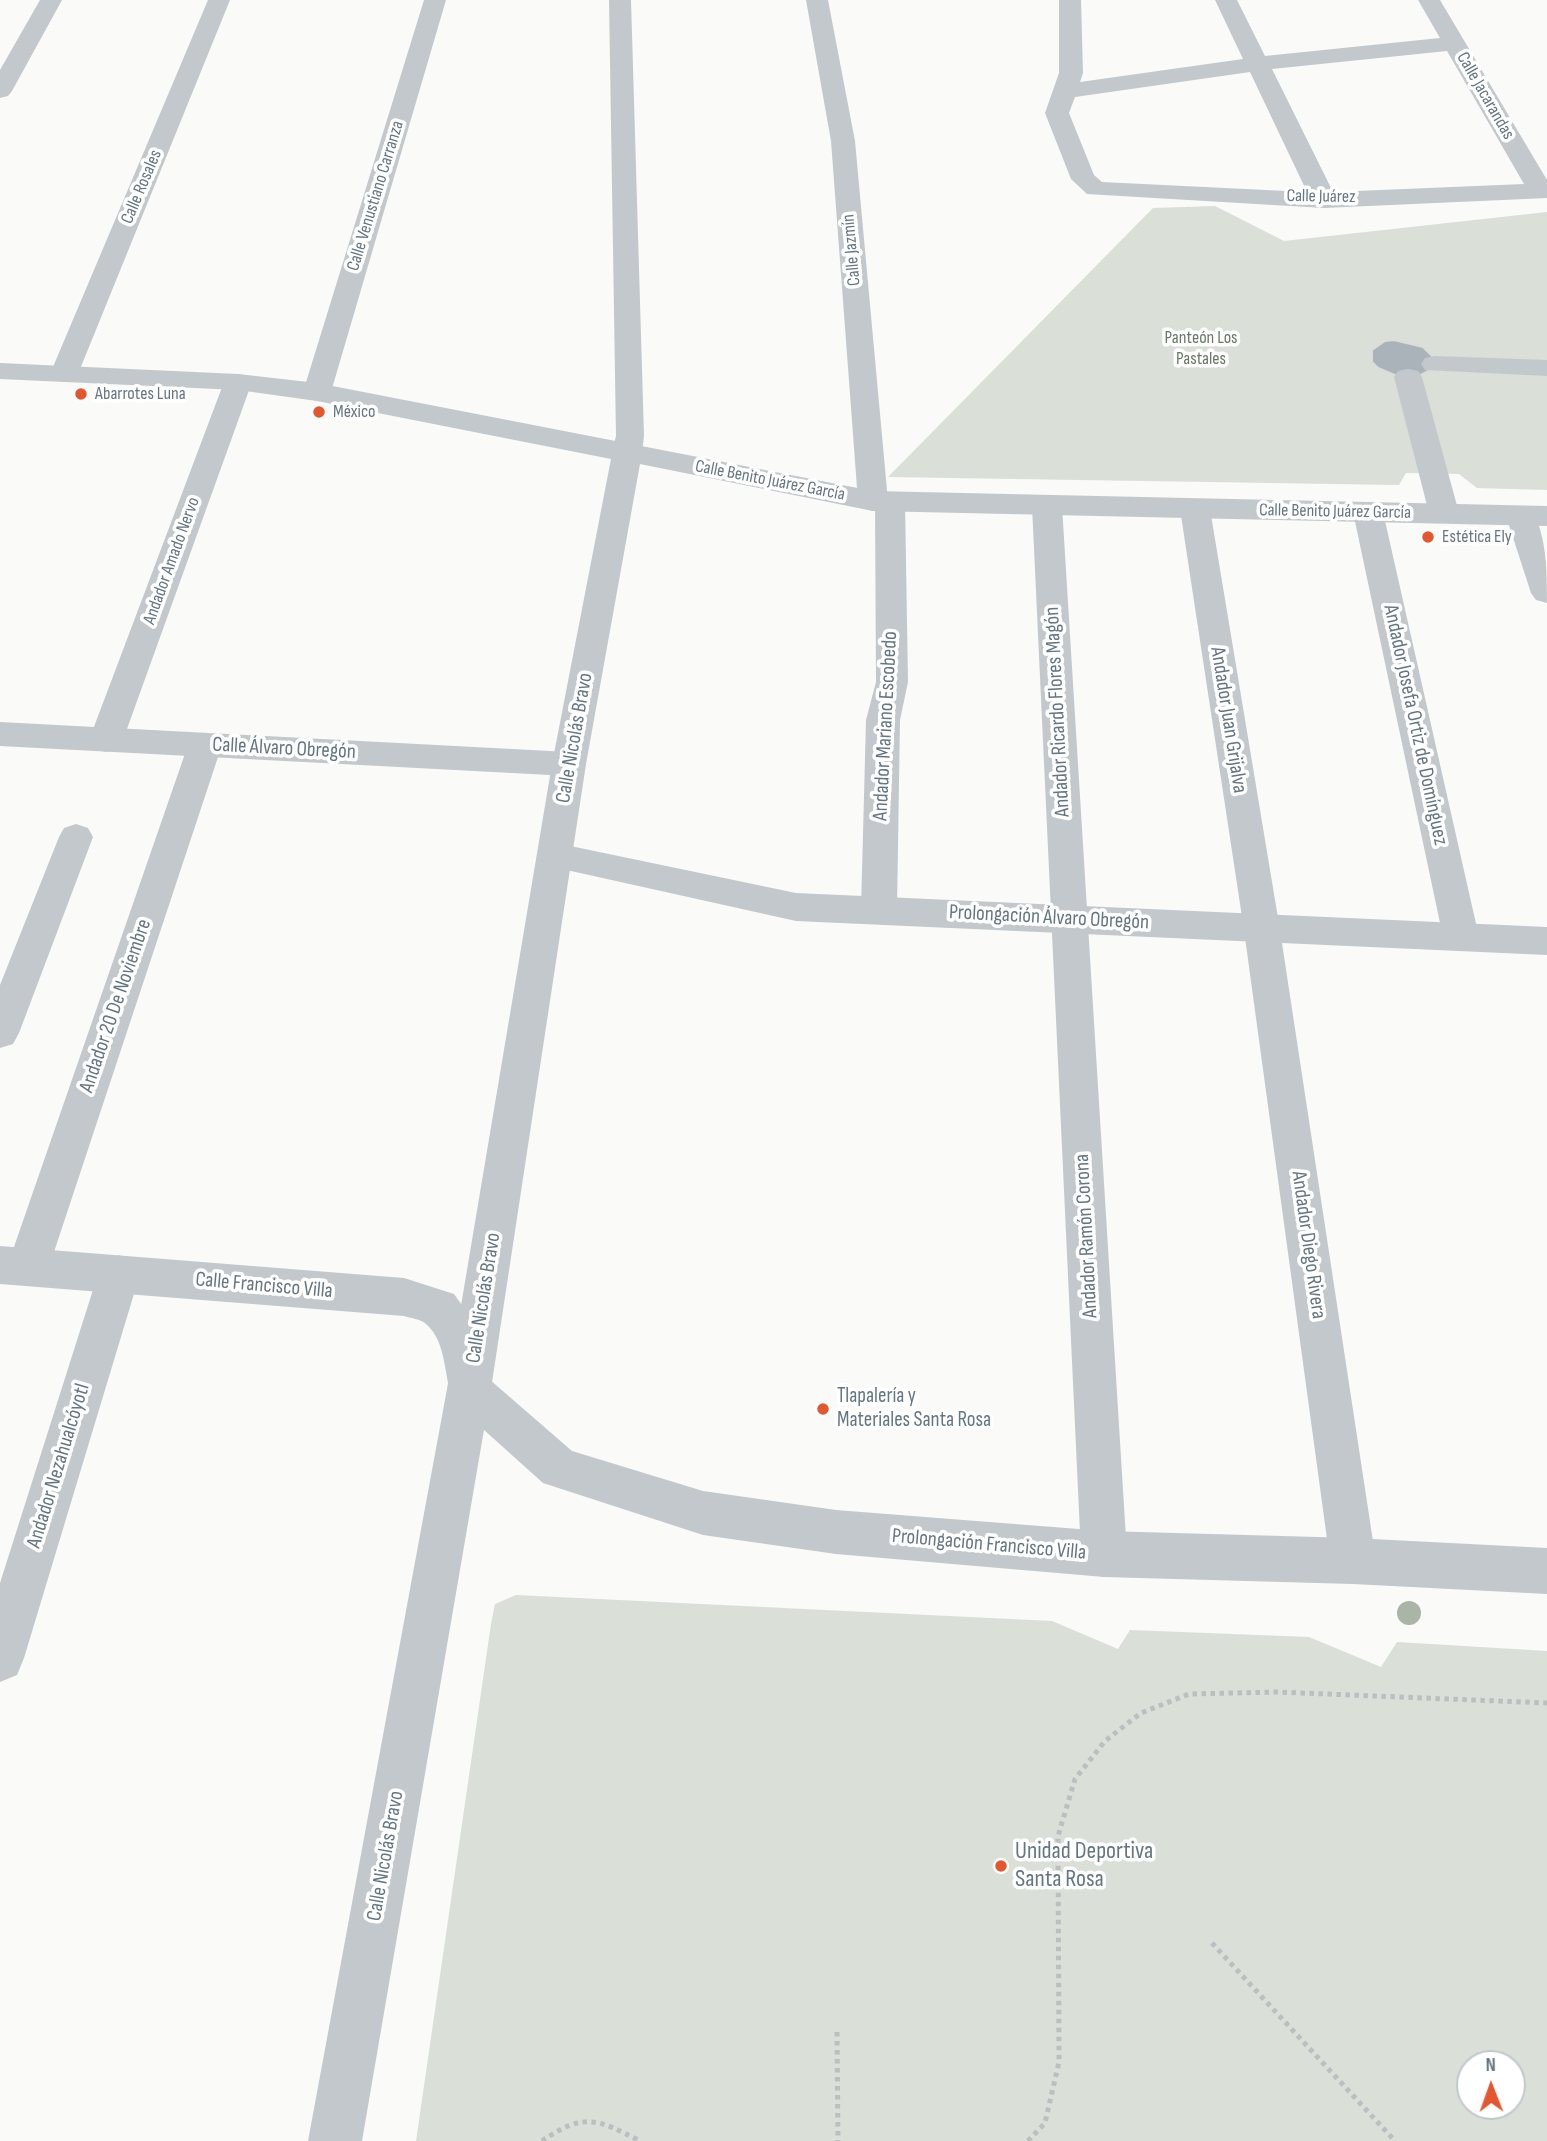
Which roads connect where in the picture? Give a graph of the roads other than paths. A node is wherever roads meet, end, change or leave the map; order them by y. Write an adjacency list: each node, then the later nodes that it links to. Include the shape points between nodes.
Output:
1 (51, 0): 11 (street)
2 (219, 0): 18 (street, Calle Rosales)
3 (435, 0): 21 (street, Calle Venustiano Carranza)
4 (620, 0): 22 (street, Calle Nicolás Bravo)
5 (817, 0): 23 (street, Calle Jazmín, via 842,141)
6 (1070, 0): 12 (street, via 1071,73)
7 (1226, 0): 10 (street)
8 (1429, 0): 9 (street, Calle Jacarandas)
9 (1454, 43): 10 (street); 13 (street, Calle Jacarandas)
10 (1257, 64): 12 (street); 14 (street)
11 (0, 91)
12 (1065, 91): 14 (street, Calle Juárez, via 1057,113 1083,178 1096,189)
13 (1544, 191): 14 (street, Calle Juárez)
14 (1324, 200)
15 (1435, 364): 16 (street)
16 (1547, 368)
17 (0, 372): 18 (street, Calle Benito Juárez García)
18 (64, 374): 20 (street, Calle Benito Juárez García)
19 (1408, 377): 27 (street)
20 (238, 382): 21 (street, Calle Benito Juárez García); 31 (street, Andador Amado Nervo)
21 (317, 392): 22 (street, Calle Benito Juárez García)
22 (627, 453): 23 (street, Calle Benito Juárez García); 33 (street, Calle Nicolás Bravo)
23 (881, 502): 24 (street, Calle Benito Juárez García); 36 (street, Andador Mariano Escobedo, via 892,682 883,720)
24 (1047, 506): 25 (street, Calle Benito Juárez García); 37 (street, Andador Ricardo Flores Magón)
25 (1195, 509): 26 (street, Calle Benito Juárez García); 38 (street, Andador Juan Grijalva)
26 (1368, 512): 27 (street, Calle Benito Juárez García); 39 (street, Andador Josefa Ortiz de Domínguez)
27 (1444, 513): 28 (street, Calle Benito Juárez García)
28 (1534, 516): 29 (street)
29 (1547, 593)
30 (0, 734): 31 (street, Calle Álvaro Obregón)
31 (106, 740): 32 (street, Calle Álvaro Obregón)
32 (205, 745): 33 (street, Calle Álvaro Obregón); 42 (street, Andador 20 De Noviembre)
33 (569, 764): 35 (street, Calle Nicolás Bravo)
34 (76, 837): 41 (street)
35 (556, 856): 36 (street, Prolongación Álvaro Obregón, via 796,907); 44 (street, Calle Nicolás Bravo)
36 (879, 909): 37 (street, Prolongación Álvaro Obregón)
37 (1069, 918): 38 (street, Prolongación Álvaro Obregón); 45 (street, Andador Ramón Corona)
38 (1262, 930): 39 (street, Prolongación Álvaro Obregón); 46 (street, Andador Diego Rivera)
39 (1461, 937): 40 (street, Prolongación Álvaro Obregón)
40 (1547, 941)
41 (0, 1033)
42 (14, 1266): 43 (street, Calle Francisco Villa)
43 (119, 1274): 44 (street, Calle Francisco Villa, via 404,1297 439,1308 461,1339); 48 (street, Andador Nezahualcóyotl)
44 (469, 1389): 45 (street, Prolongación Francisco Villa, via 559,1468 703,1513 836,1532); 49 (street, Calle Nicolás Bravo)
45 (1104, 1554): 46 (street, Prolongación Francisco Villa)
46 (1353, 1561): 47 (street, Prolongación Francisco Villa)
47 (1547, 1571)
48 (0, 1658)
49 (335, 2141)

